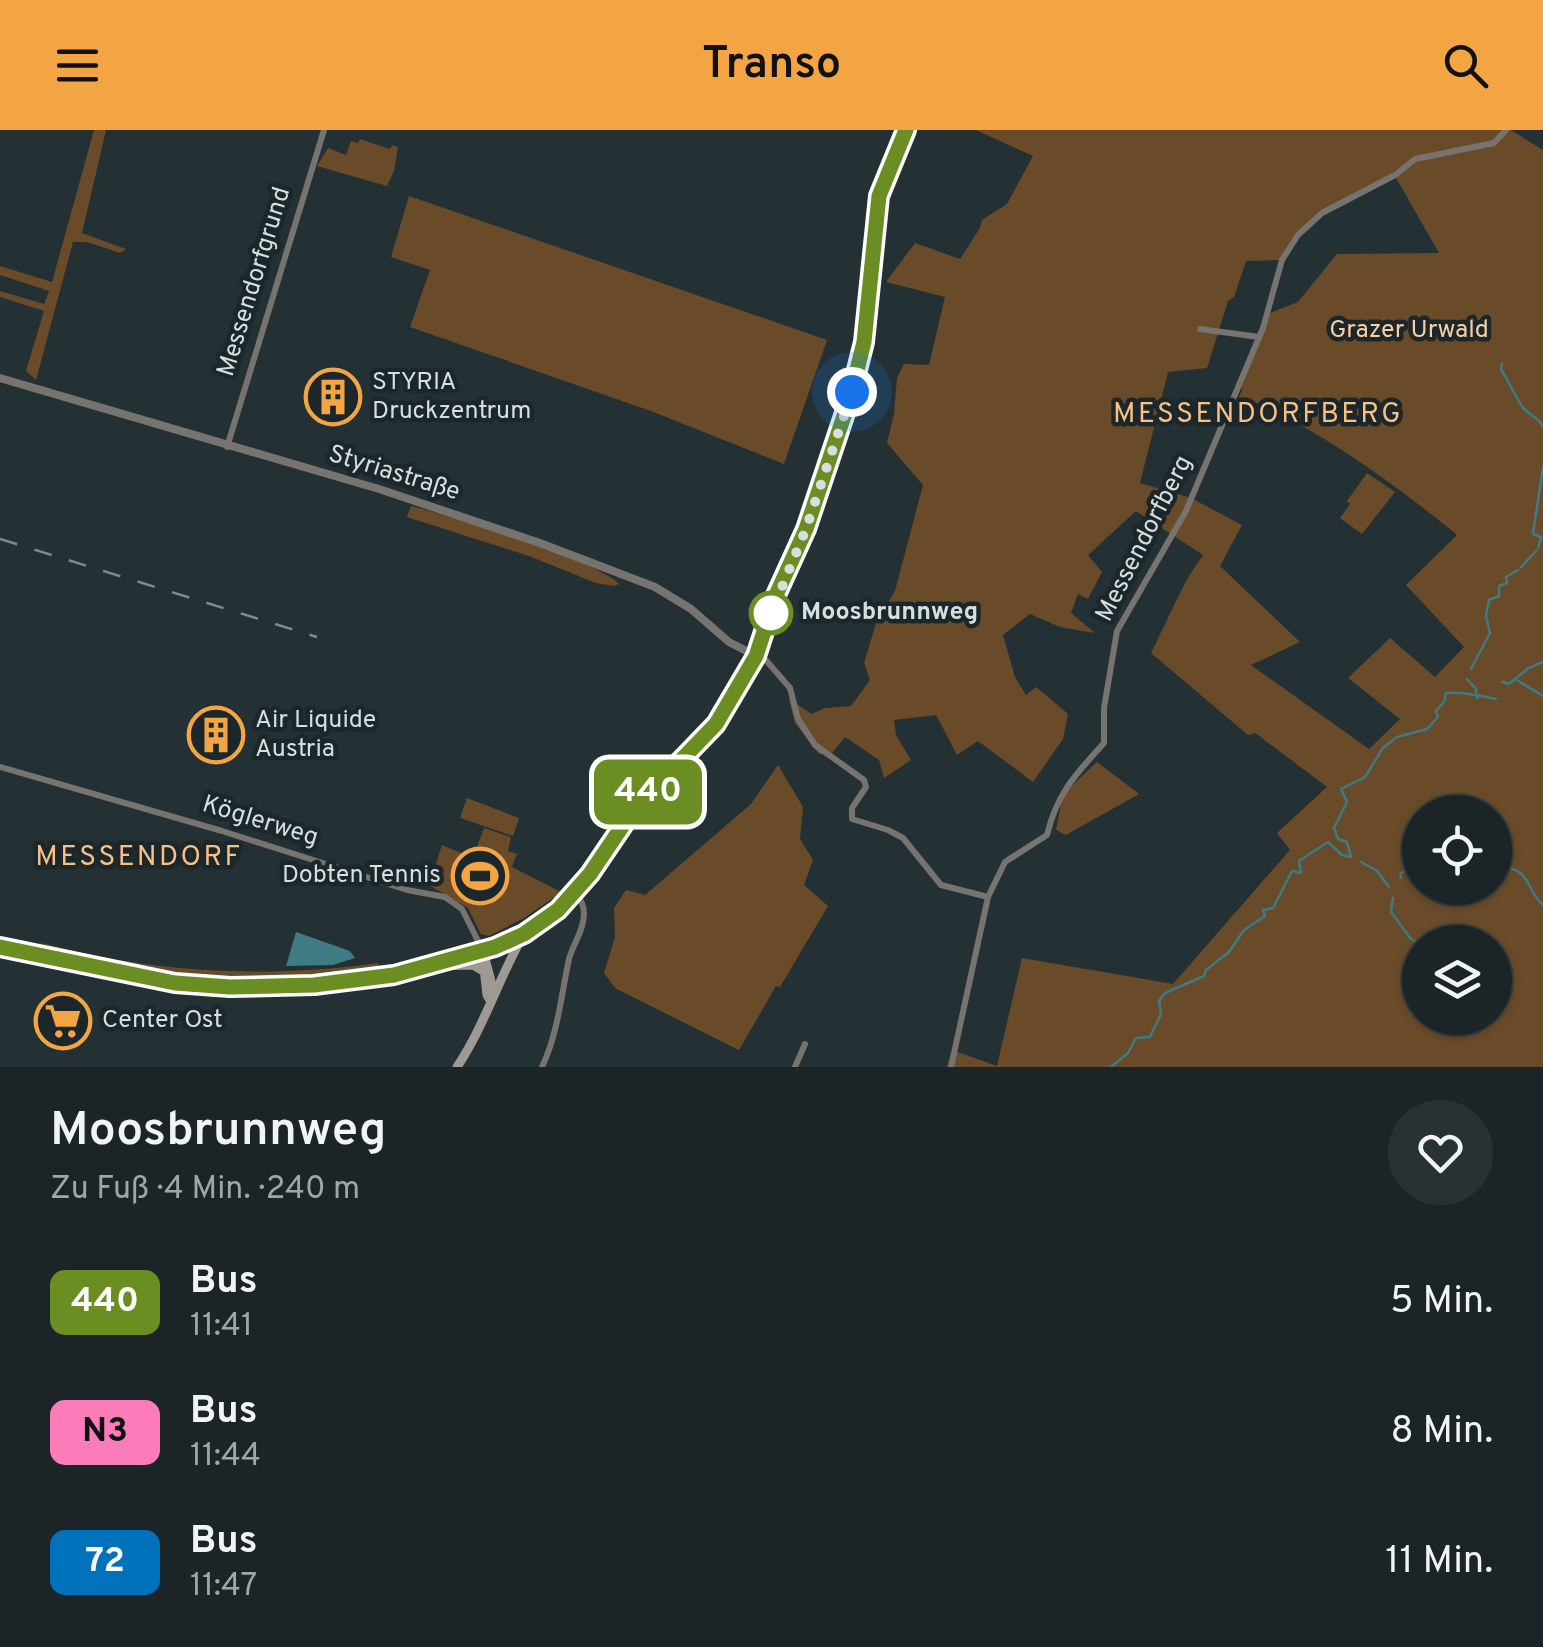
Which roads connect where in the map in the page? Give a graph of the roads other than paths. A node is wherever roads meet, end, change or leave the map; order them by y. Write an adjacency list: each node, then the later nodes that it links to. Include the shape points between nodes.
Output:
1 (324, 130): 7 (street, Messendorfgrund)
2 (906, 130): 8 (main road, via 879,196 864,342 850,398)
3 (1506, 130): 5 (street, Messendorfberg, via 1494,143 1415,159 1322,213 1282,260)
4 (1200, 329): 5 (street)
5 (1259, 338): 11 (street, Messendorfberg, via 1186,511 1117,631 1104,743 1054,805 1047,835 1004,862)
6 (0, 378): 7 (street, Styriastraße)
7 (227, 446): 8 (street, Styriastraße, via 464,516 655,586)
8 (756, 656): 10 (main road, via 716,724 634,809); 11 (street, via 790,688 814,744 864,780 852,819 903,838 941,885)
9 (0, 767): 14 (street, Köglerweg, via 445,897 462,908)
10 (574, 894): 12 (main road); 20 (street, via 582,925)
11 (988, 897): 22 (street, Messendorfberg)
12 (524, 934): 14 (main road); 17 (main road)
13 (0, 948): 15 (main road, via 147,979 230,987 325,984)
14 (482, 949): 15 (main road); 16 (main road); 17 (main road)
15 (432, 966): 16 (main road)
16 (482, 971): 17 (main road)
17 (492, 998): 19 (main road)
18 (805, 1044): 21 (street)
19 (457, 1067)
20 (542, 1067)
21 (795, 1067)
22 (951, 1067)

